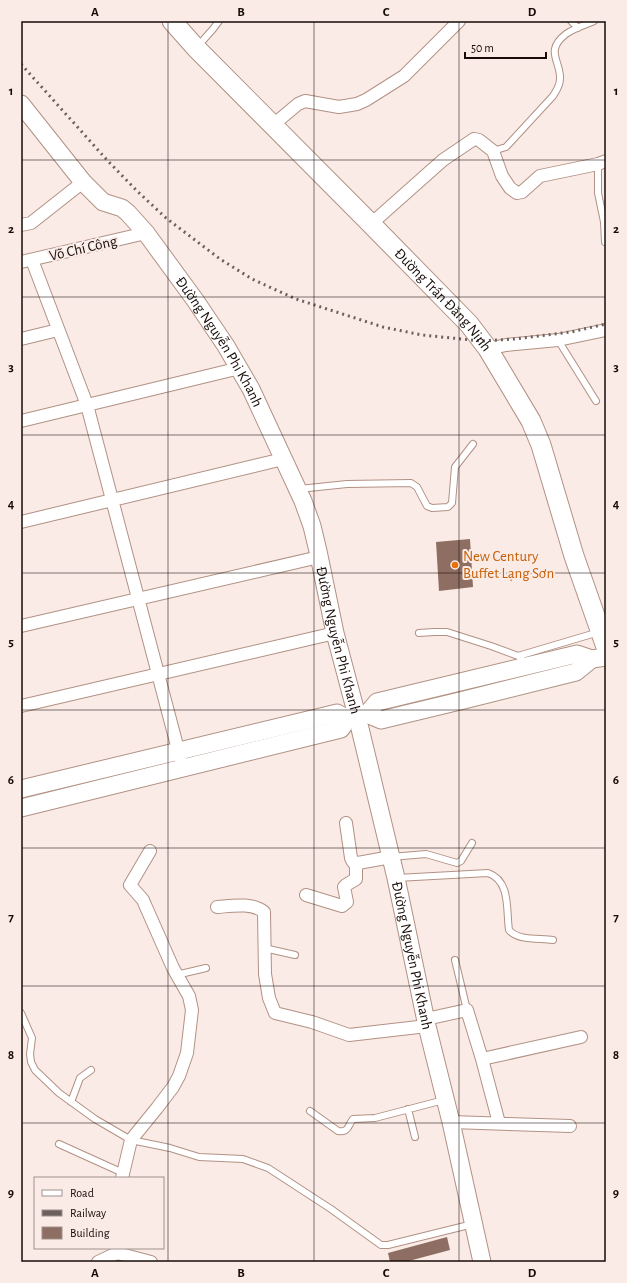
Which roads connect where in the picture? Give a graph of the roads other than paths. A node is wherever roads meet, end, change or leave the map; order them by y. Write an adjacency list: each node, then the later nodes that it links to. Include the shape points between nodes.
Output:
1 (172, 21): 7 (main road, Đường Trần Đăng Ninh)
2 (219, 21): 7 (lane)
3 (459, 21): 9 (street, via 404,76 366,100 339,107 305,100)
4 (571, 21): 6 (lane)
5 (594, 21): 6 (lane)
6 (578, 28): 10 (lane, via 561,39 555,49 560,80 553,96 506,147)
7 (196, 48): 9 (main road, Đường Trần Đăng Ninh)
8 (21, 104): 12 (street, Đường Nguyễn Phi Khanh)
9 (273, 125): 13 (main road, Đường Trần Đăng Ninh)
10 (493, 152): 11 (street, via 502,176 517,193 522,192 540,176); 13 (street, via 479,140 472,140 443,160)
11 (602, 163): 16 (lane, via 598,193)
12 (83, 182): 14 (street, via 31,223); 15 (street, Đường Nguyễn Phi Khanh, via 103,202 122,208)
13 (371, 224): 22 (main road, Đường Trần Đăng Ninh, via 469,324)
14 (21, 225)
15 (146, 233): 17 (street, Võ Chí Công); 23 (street, Đường Nguyễn Phi Khanh)
16 (605, 242)
17 (26, 261): 18 (street)
18 (58, 330): 20 (street); 25 (street)
19 (606, 330): 21 (street)
20 (21, 339)
21 (558, 340): 22 (street); 24 (lane)
22 (488, 349): 37 (main road, Đường Trần Đăng Ninh, via 531,421 541,445)
23 (240, 368): 25 (street); 28 (street, Đường Nguyễn Phi Khanh, via 262,409)
24 (596, 401)
25 (87, 405): 26 (street); 30 (street)
26 (21, 420)
27 (473, 444): 29 (lane, via 455,467 452,503 448,507 427,506 417,487 411,484 347,484)
28 (283, 459): 29 (street, Đường Nguyễn Phi Khanh); 30 (street)
29 (297, 489): 32 (street, Đường Nguyễn Phi Khanh, via 312,526)
30 (112, 500): 31 (street); 33 (street)
31 (21, 522)
32 (319, 557): 33 (street); 35 (street, Đường Nguyễn Phi Khanh)
33 (138, 598): 34 (street); 39 (street)
34 (21, 626)
35 (335, 633): 39 (street); 41 (street, Đường Nguyễn Phi Khanh)
36 (419, 633): 38 (lane, via 447,632 491,646)
37 (601, 649): 38 (lane); 38 (street); 41 (street, via 576,672 381,720)
38 (524, 661): 41 (street, via 377,702)
39 (159, 674): 40 (street); 42 (street)
40 (21, 706)
41 (357, 716): 42 (street, via 337,713); 43 (street, via 341,729); 49 (street, Đường Nguyễn Phi Khanh)
42 (179, 750): 43 (street); 44 (street)
43 (182, 768): 45 (street)
44 (21, 789)
45 (21, 808)
46 (346, 823): 50 (street, via 351,858)
47 (472, 843): 49 (lane, via 457,863 426,854)
48 (150, 851): 59 (street, via 130,884 143,900)
49 (391, 857): 50 (street); 51 (street, Đường Nguyễn Phi Khanh)
50 (356, 863): 52 (street, via 356,879 344,888 347,902 345,905)
51 (396, 878): 54 (lane, via 488,873 498,878 504,891 509,930 517,936); 62 (street, Đường Nguyễn Phi Khanh)
52 (306, 895)
53 (217, 907): 55 (street, via 242,906 262,911 265,915)
54 (553, 940)
55 (264, 948): 56 (lane); 62 (street, via 267,989 271,1006 277,1014 312,1022 348,1035)
56 (294, 954)
57 (455, 960): 60 (lane)
58 (206, 968): 59 (lane)
59 (176, 975): 74 (street, via 191,1005 187,1053 173,1087)
60 (467, 1010): 62 (street); 64 (street)
61 (21, 1013): 67 (lane, via 32,1038 30,1054 35,1070)
62 (427, 1023): 66 (street, Đường Nguyễn Phi Khanh)
63 (582, 1036): 64 (street)
64 (482, 1059): 71 (street)
65 (90, 1070): 67 (lane, via 80,1078)
66 (445, 1099): 68 (lane); 70 (street, Đường Nguyễn Phi Khanh)
67 (70, 1102): 74 (lane)
68 (408, 1109): 69 (lane, via 376,1118 354,1119 348,1129 341,1132); 73 (lane)
69 (310, 1111)
70 (451, 1122): 71 (street); 77 (street, Đường Nguyễn Phi Khanh)
71 (499, 1123): 72 (street)
72 (570, 1126)
73 (415, 1137)
74 (131, 1140): 76 (street); 77 (lane, via 199,1157 243,1159 268,1168 381,1245)
75 (59, 1144): 76 (lane)
76 (122, 1176)
77 (474, 1224): 81 (street, Đường Nguyễn Phi Khanh)
78 (116, 1251): 79 (street); 80 (street)
79 (98, 1262)
80 (151, 1262)
81 (482, 1262)

